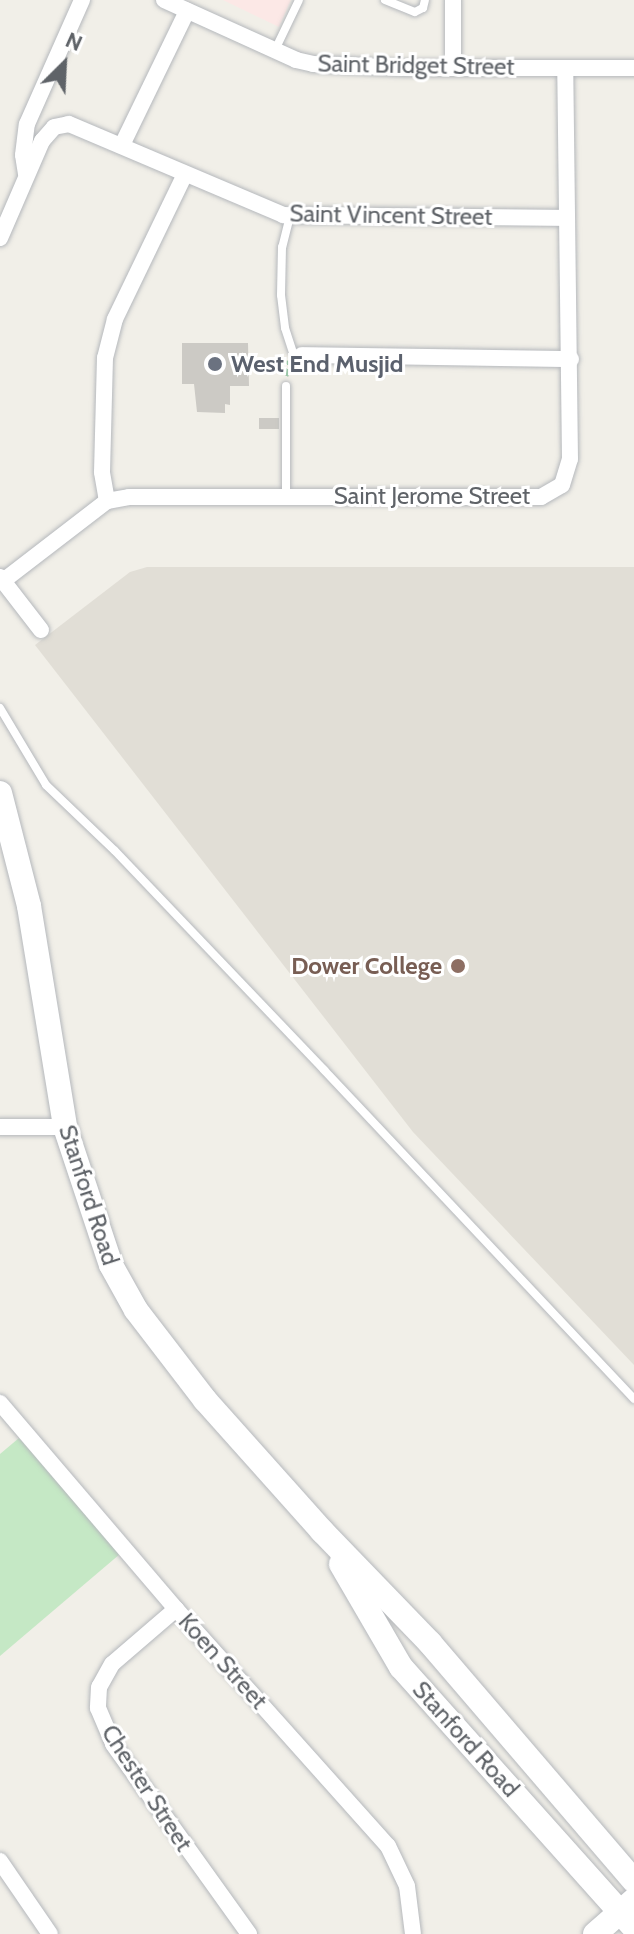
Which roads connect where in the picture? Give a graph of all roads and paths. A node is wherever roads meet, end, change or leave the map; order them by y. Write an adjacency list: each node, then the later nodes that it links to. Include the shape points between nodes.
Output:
1 (82, 0): 13 (street, via 27,124)
2 (164, 0): 7 (street, Saint Bridget Street)
3 (299, 0): 8 (lane)
4 (385, 0): 5 (lane, via 415,12)
5 (425, 0)
6 (453, 0): 9 (street)
7 (187, 11): 8 (street, Saint Bridget Street); 12 (street)
8 (275, 51): 9 (street, Saint Bridget Street, via 331,66)
9 (453, 67): 10 (street, Saint Bridget Street)
10 (565, 68): 11 (street, Saint Bridget Street); 16 (street, Saint Jerome Street)
11 (634, 68)
12 (122, 145): 13 (street, Saint Vincent Street, via 69,124 54,127); 14 (street, Saint Vincent Street)
13 (26, 174): 17 (street)
14 (185, 174): 15 (street, Saint Vincent Street); 22 (street, via 115,319 105,358 102,472)
15 (290, 215): 16 (street, Saint Vincent Street); 18 (lane, via 282,247 281,295 285,328)
16 (566, 218): 19 (street, Saint Jerome Street)
17 (0, 238)
18 (296, 354): 19 (street); 20 (path); 20 (path, via 297,370)
19 (571, 359): 21 (street, Saint Jerome Street, via 570,459 567,475 551,493)
20 (287, 382): 21 (lane)
21 (286, 496): 22 (street, Saint Jerome Street)
22 (107, 501): 23 (street)
23 (2, 579): 24 (street)
24 (41, 630)
25 (0, 708): 29 (lane, via 46,785 115,851)
26 (0, 793): 28 (main road, Stanford Road, via 29,906)
27 (0, 1127): 28 (street)
28 (65, 1127): 31 (main road, Stanford Road, via 111,1265 136,1310 205,1400)
29 (634, 1399)
30 (0, 1403): 32 (street, Koen Street)
31 (322, 1531): 34 (main road, Stanford Road, via 430,1643); 35 (main road, Stanford Road, via 401,1667)
32 (176, 1609): 37 (street, Chester Street, via 112,1664 99,1687 98,1708 113,1744); 38 (street, Koen Street, via 388,1846 407,1886)
33 (0, 1861): 36 (street)
34 (634, 1881)
35 (629, 1914): 39 (main road)
36 (50, 1934)
37 (249, 1934)
38 (413, 1934)
39 (595, 1934)

